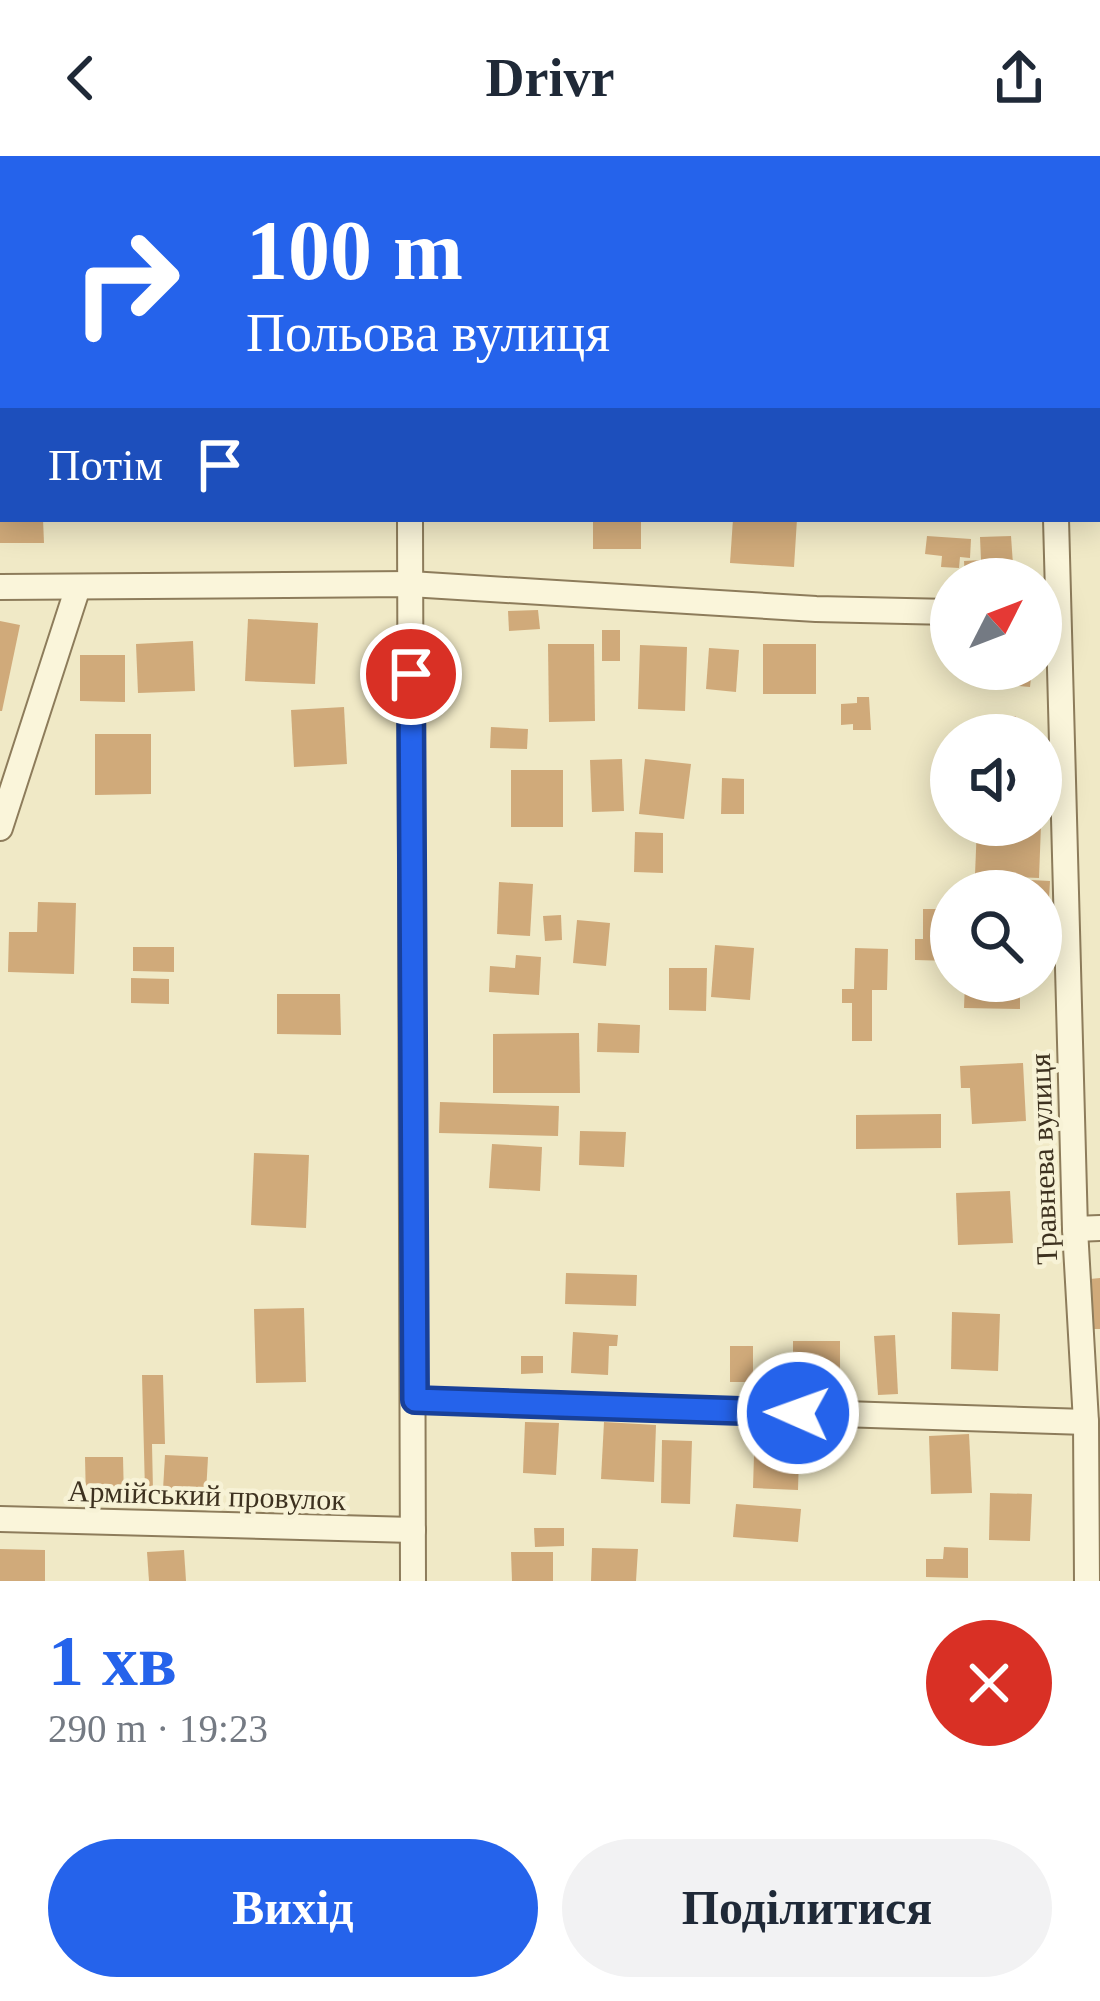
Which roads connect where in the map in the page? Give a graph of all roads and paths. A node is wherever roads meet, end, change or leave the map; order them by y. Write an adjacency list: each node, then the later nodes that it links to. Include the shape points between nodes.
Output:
1 (410, 522): 4 (street)
2 (1056, 522): 3 (street, Травнева вулиця)
3 (1053, 558)
4 (410, 584): 6 (street); 7 (street); 11 (street)
5 (0, 587): 6 (street)
6 (78, 587): 9 (street)
7 (930, 612)
8 (1054, 690): 10 (street, Травнева вулиця)
9 (0, 828)
10 (1087, 1228): 12 (street, Травнева вулиця)
11 (415, 1400): 12 (street); 14 (street)
12 (1086, 1422): 16 (street, Травнева вулиця)
13 (0, 1519): 14 (street, Армійський провулок)
14 (413, 1531): 15 (street)
15 (412, 1581)
16 (1087, 1581)

